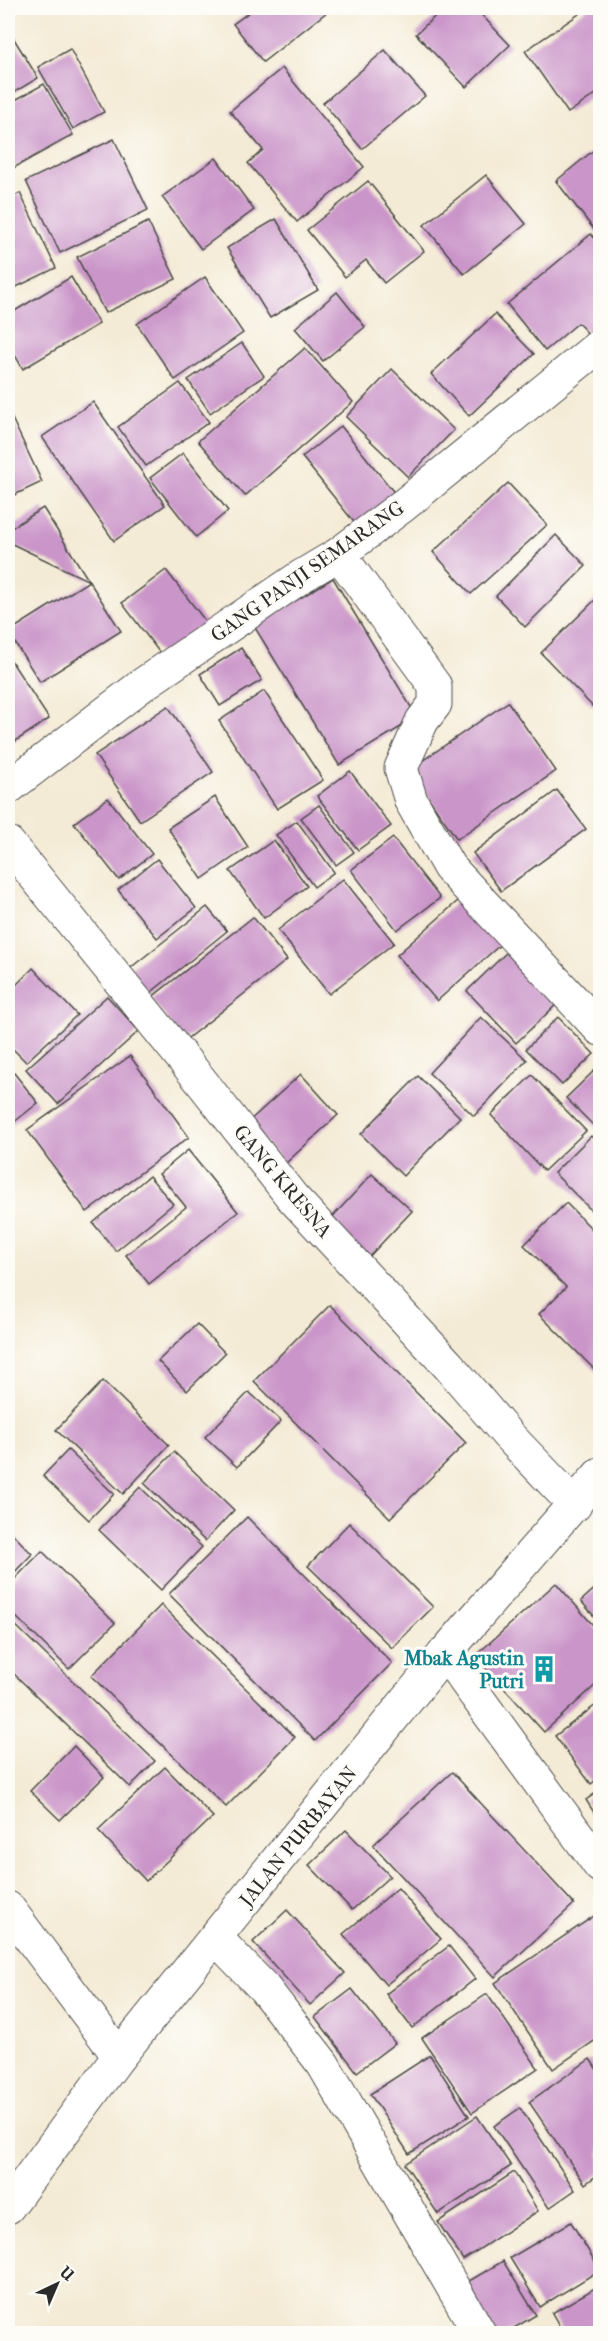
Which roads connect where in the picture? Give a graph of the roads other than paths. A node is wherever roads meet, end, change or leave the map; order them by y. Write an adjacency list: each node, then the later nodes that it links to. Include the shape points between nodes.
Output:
1 (600, 345): 2 (street, GANG PANJI SEMARANG)
2 (339, 554): 3 (street, GANG PANJI SEMARANG, via 142,686); 5 (street, via 435,686 435,704 422,721 401,768 411,801 449,867)
3 (8, 789)
4 (8, 843): 7 (street, GANG KRESNA, via 292,1197)
5 (600, 1029)
6 (600, 1474): 7 (street, JALAN PURBAYAN)
7 (575, 1505): 8 (street, JALAN PURBAYAN)
8 (445, 1653): 9 (street); 11 (street, JALAN PURBAYAN)
9 (600, 1866)
10 (8, 1908): 12 (street)
11 (216, 1938): 12 (street, JALAN PURBAYAN); 14 (street, via 264,1988 323,2064)
12 (119, 2056): 13 (street, JALAN PURBAYAN)
13 (8, 2207)
14 (480, 2334)

